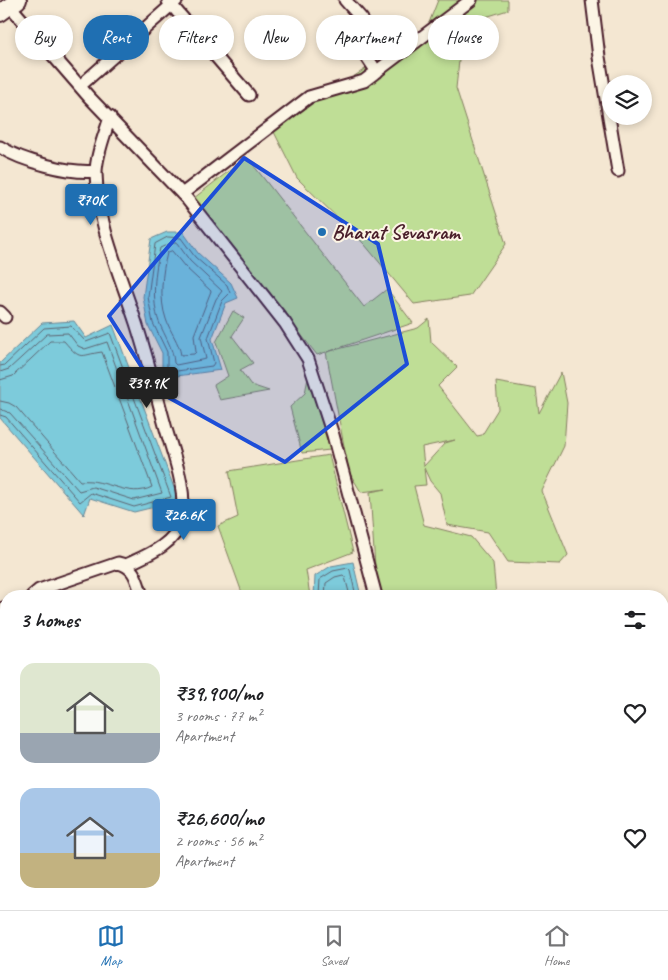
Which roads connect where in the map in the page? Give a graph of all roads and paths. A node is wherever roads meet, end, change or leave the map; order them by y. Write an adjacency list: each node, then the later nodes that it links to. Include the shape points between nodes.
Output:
1 (345, 0): 6 (street)
2 (470, 0): 8 (street)
3 (592, 0): 14 (street)
4 (172, 2): 9 (street); 10 (street)
5 (9, 7): 9 (street)
6 (358, 15)
7 (369, 60): 8 (street)
8 (377, 72): 15 (street, via 353,85 309,97)
9 (80, 86): 11 (street)
10 (249, 95)
11 (110, 117): 13 (street); 15 (street)
12 (0, 147): 13 (street, via 25,159)
13 (96, 171): 16 (street, via 106,233 180,480 181,523 157,550)
14 (618, 171)
15 (182, 194): 19 (street, via 274,309 308,359 336,444)
16 (126, 565): 17 (street, via 118,563); 18 (street, via 134,572)
17 (39, 590)
18 (140, 590)
19 (374, 590)
20 (0, 716): 21 (street)
21 (0, 729)

